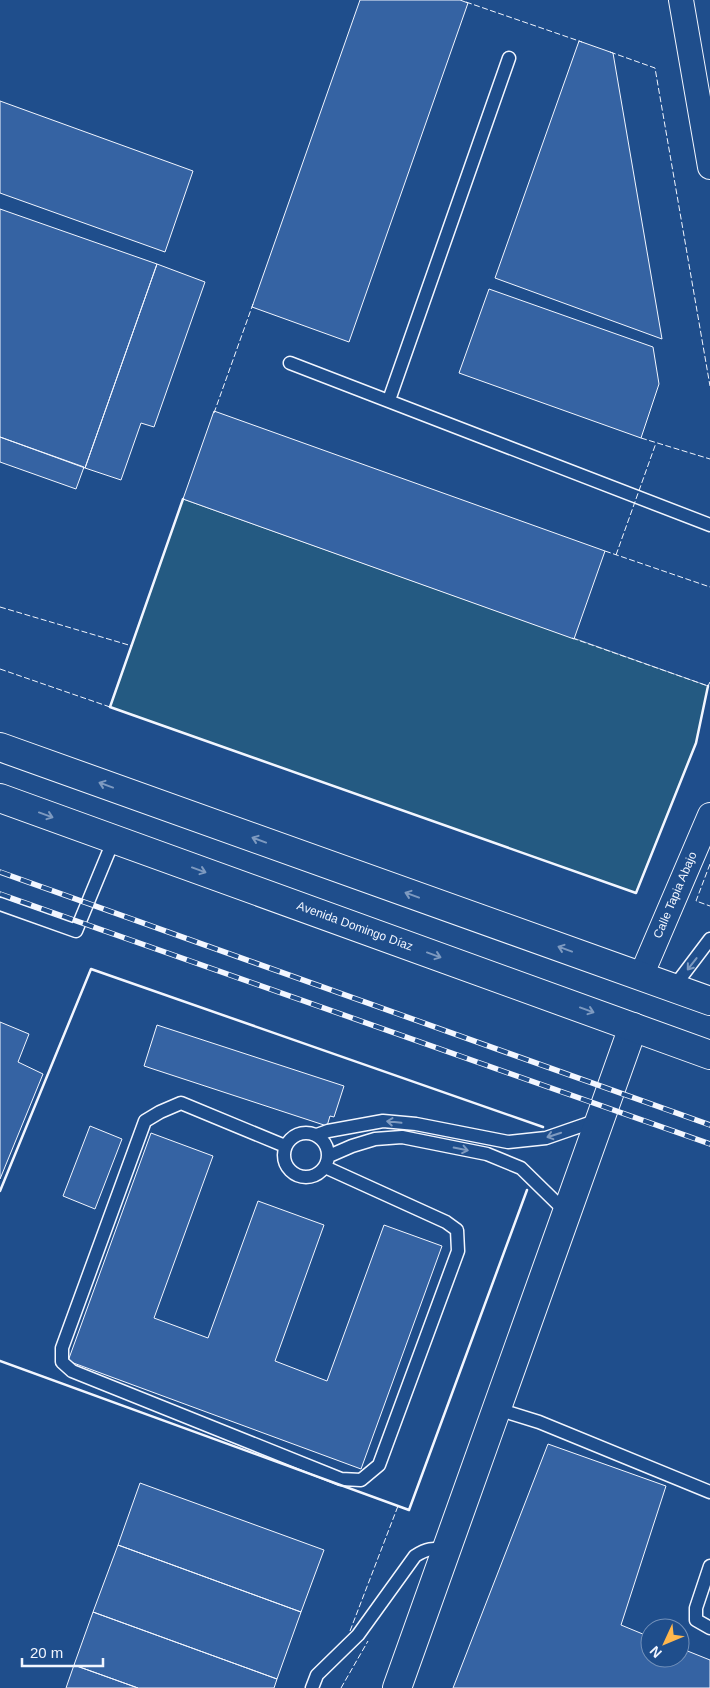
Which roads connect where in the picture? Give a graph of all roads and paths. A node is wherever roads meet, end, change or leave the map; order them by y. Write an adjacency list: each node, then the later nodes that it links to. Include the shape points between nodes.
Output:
1 (681, 0): 3 (street)
2 (509, 58): 5 (lane)
3 (710, 167)
4 (290, 363): 5 (lane)
5 (389, 400): 6 (lane)
6 (710, 525)
7 (0, 747): 13 (main road, one-way to 7)
8 (0, 798): 10 (main road, Avenida Domingo Díaz, one-way to 10)
9 (710, 815): 13 (street, Calle Tapia Abajo)
10 (114, 839): 11 (lane, via 76,931); 16 (main road, Avenida Domingo Díaz, one-way to 16)
11 (0, 904)
12 (710, 939): 14 (lane, one-way to 14)
13 (640, 976): 14 (main road)
14 (673, 988): 15 (main road)
15 (710, 1002)
16 (633, 1027): 17 (main road, Avenida Domingo Díaz); 18 (main road)
17 (710, 1055)
18 (600, 1120): 19 (lane, one-way to 19, via 546,1138 508,1142 416,1124 383,1121); 22 (main road)
19 (317, 1136): 20 (lane, via 302,1133); 21 (lane, via 325,1144)
20 (285, 1146): 21 (lane, via 283,1154 287,1168 299,1176 314,1176); 21 (lane, via 181,1103 145,1121 62,1348 62,1362 72,1372 342,1479 361,1480 379,1465 458,1251 457,1230)
21 (327, 1161): 22 (lane, one-way to 22, via 375,1140 402,1137 487,1154 521,1168)
22 (566, 1212): 23 (main road)
23 (497, 1408): 24 (lane); 25 (main road)
24 (710, 1492)
25 (446, 1551): 28 (lane, via 426,1549 415,1556 358,1635 317,1675); 29 (main road)
26 (710, 1566): 27 (lane, via 696,1608 696,1620)
27 (710, 1628)
28 (312, 1688)
29 (397, 1688)

